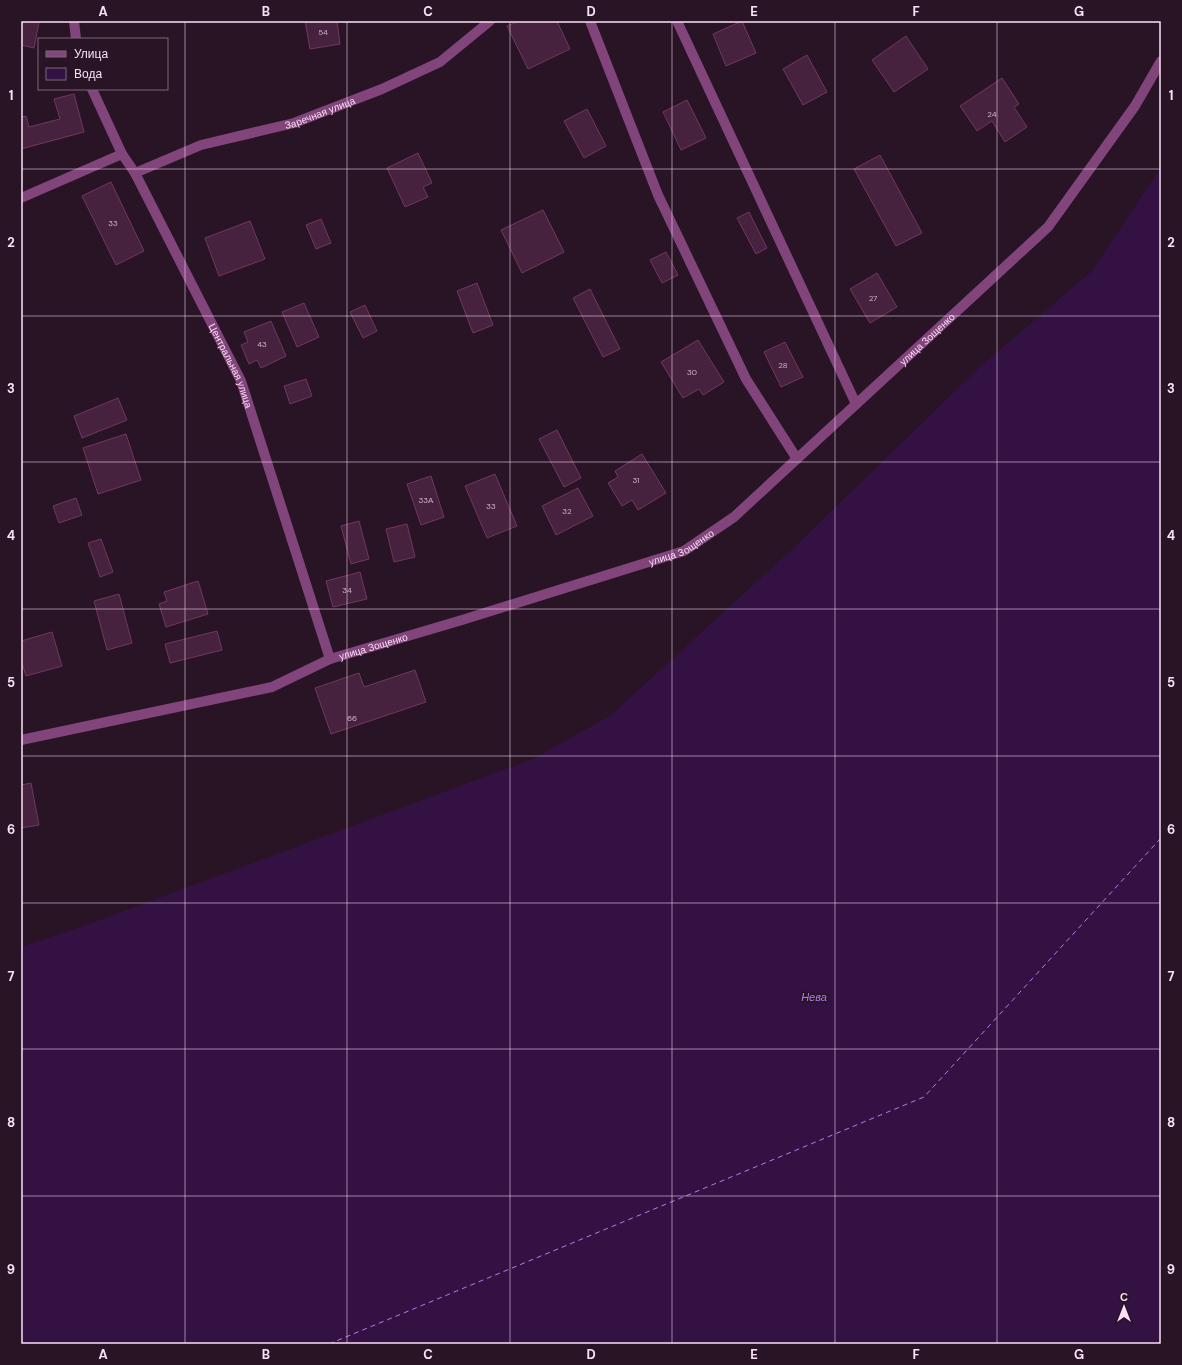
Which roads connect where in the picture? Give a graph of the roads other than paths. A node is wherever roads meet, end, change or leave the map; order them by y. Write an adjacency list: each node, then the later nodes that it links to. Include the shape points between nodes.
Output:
1 (74, 21): 5 (street)
2 (490, 21): 9 (street, Заречная улица, via 440,62 382,89 294,123 201,145)
3 (590, 21): 12 (street, via 658,195 746,379)
4 (676, 21): 11 (street)
5 (76, 38)
6 (1161, 62): 11 (street, улица Зощенко, via 1136,106 1048,227)
7 (92, 90): 8 (street, Центральная улица)
8 (122, 154): 9 (street, Центральная улица); 10 (street)
9 (135, 173): 13 (street, Центральная улица, via 241,381)
10 (21, 198)
11 (856, 404): 12 (street, улица Зощенко)
12 (797, 459): 13 (street, улица Зощенко, via 734,517 684,551)
13 (330, 659): 14 (street, улица Зощенко, via 272,687)
14 (21, 740)

